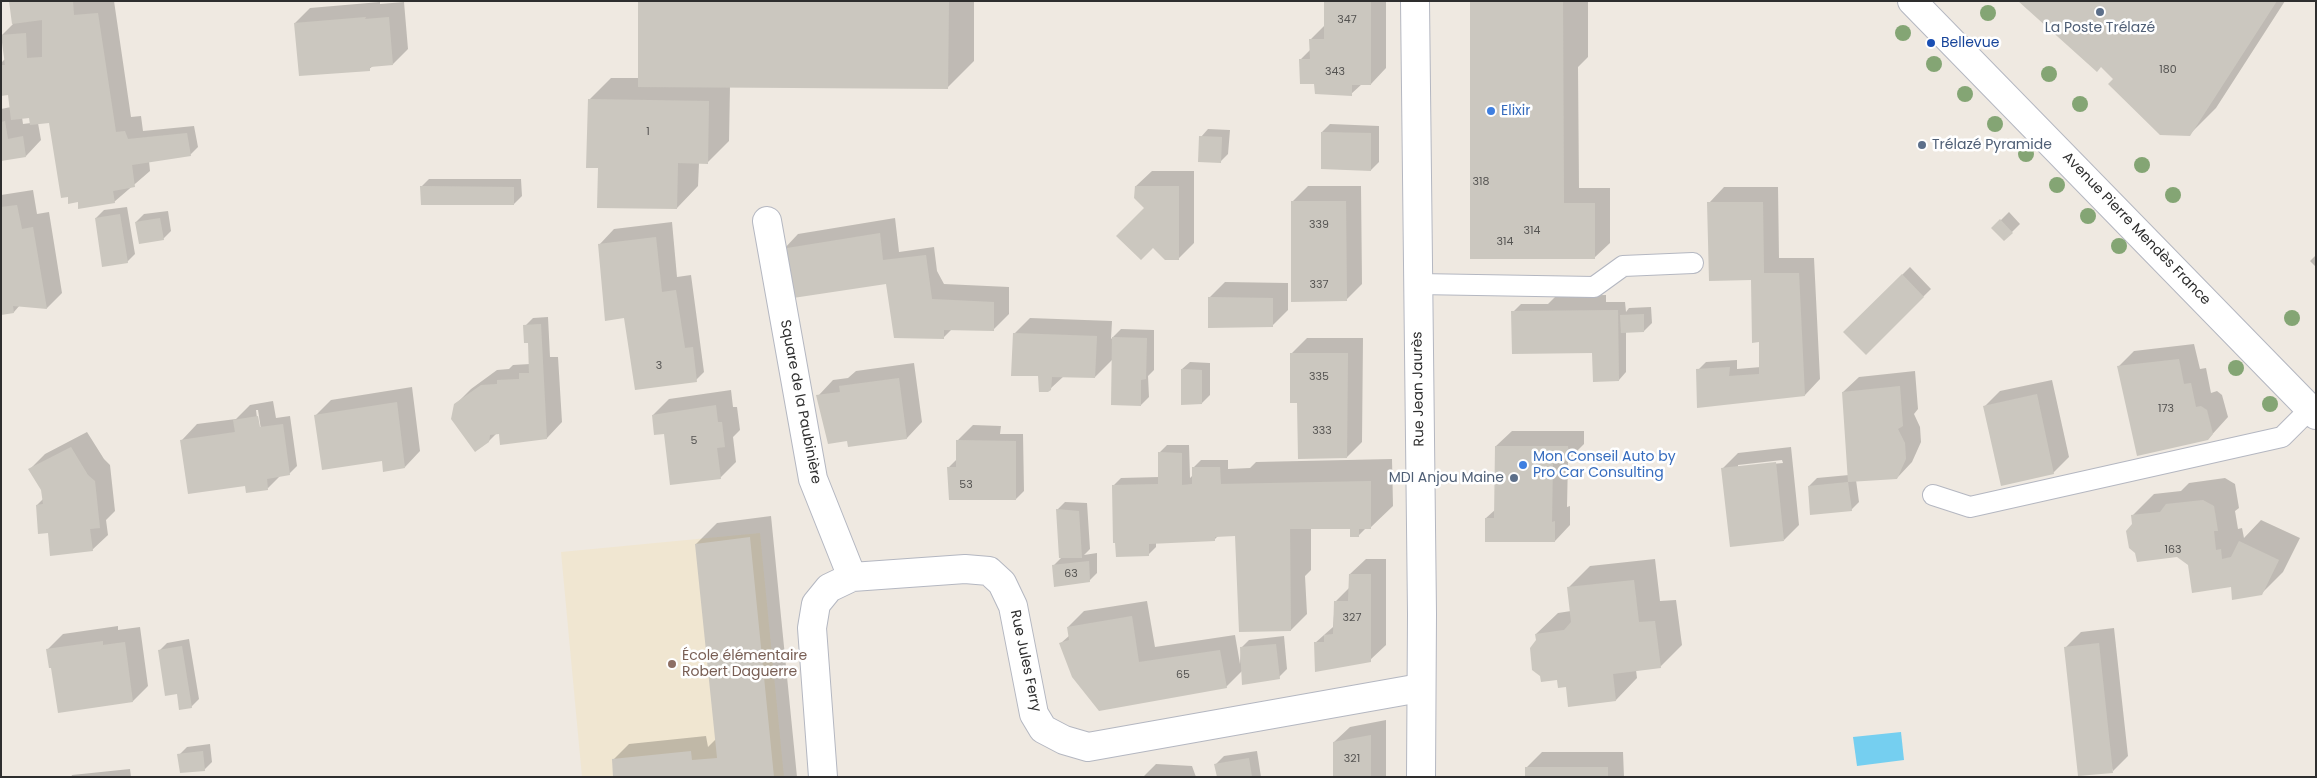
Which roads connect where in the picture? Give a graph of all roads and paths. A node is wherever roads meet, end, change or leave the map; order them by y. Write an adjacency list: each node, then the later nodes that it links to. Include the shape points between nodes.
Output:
1 (1416, 1): 5 (street, Rue Jean Jaurès)
2 (1912, 1): 6 (street, Avenue Pierre Mendès France)
3 (767, 221): 8 (street, Square de la Paubinière, via 813,479)
4 (1694, 263): 5 (lane, via 1623,266 1594,287)
5 (1418, 284): 9 (street, Rue Jean Jaurès)
6 (2313, 412): 7 (lane, via 2282,437 1970,507)
7 (1933, 495)
8 (852, 577): 9 (street, Rue Jules Ferry, via 966,568 989,571 1002,583 1013,606 1034,714 1043,729 1088,747); 10 (street, Rue Jules Ferry, via 829,588 816,604 812,628)
9 (1420, 688): 11 (street, Rue Jean Jaurès)
10 (824, 777)
11 (1421, 777)

